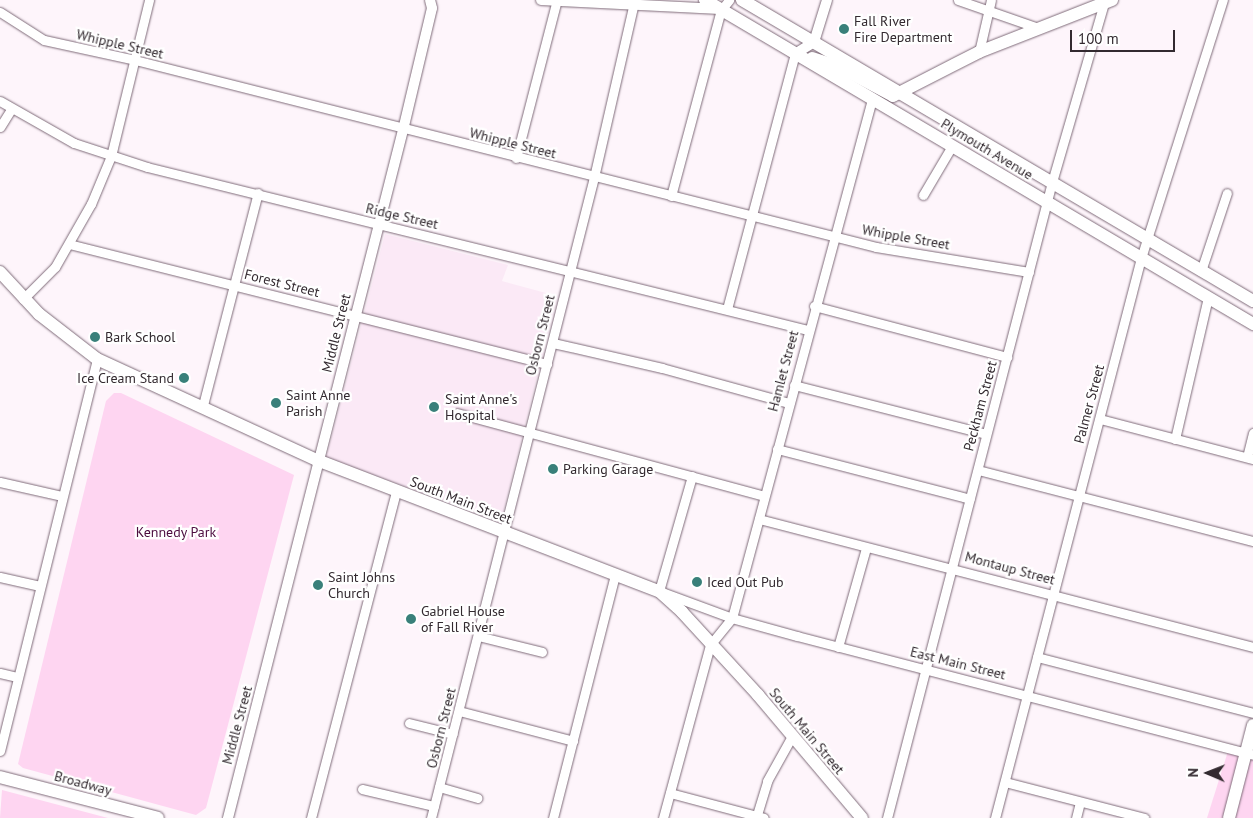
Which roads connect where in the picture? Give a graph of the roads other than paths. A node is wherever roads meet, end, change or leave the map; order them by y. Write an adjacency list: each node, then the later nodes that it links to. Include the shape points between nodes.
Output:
1 (149, 0): 20 (street)
2 (430, 0): 26 (street, Middle Street, via 432,8)
3 (541, 0): 4 (street)
4 (558, 0): 11 (street); 29 (street)
5 (705, 0): 13 (main road, Plymouth Avenue)
6 (742, 0): 17 (main road, Plymouth Avenue)
7 (828, 0): 17 (street)
8 (958, 0): 12 (street)
9 (1223, 0): 40 (street, Palmer Street)
10 (1108, 2): 14 (main road); 31 (street, Peckham Street)
11 (634, 3): 13 (street); 30 (street, Osborn Street)
12 (990, 4): 16 (street); 18 (street)
13 (725, 5): 19 (main road, Plymouth Avenue); 35 (street)
14 (1086, 5): 16 (main road)
15 (0, 12): 20 (street, Whipple Street, via 44,40)
16 (1035, 27): 18 (main road)
17 (814, 42): 19 (street); 21 (main road, Plymouth Avenue)
18 (979, 52): 21 (main road)
19 (795, 54): 21 (main road, via 839,67 887,95); 22 (main road, Plymouth Avenue); 37 (street)
20 (135, 60): 26 (street, Whipple Street); 28 (street)
21 (900, 92): 31 (main road, Plymouth Avenue)
22 (872, 99): 27 (main road, Plymouth Avenue); 39 (street, Hamlet Street)
23 (0, 101): 24 (street, Ridge Street)
24 (12, 108): 25 (street); 28 (street, Ridge Street, via 59,136)
25 (0, 127)
26 (403, 130): 29 (street, Whipple Street); 38 (street, Middle Street)
27 (952, 146): 34 (street); 36 (main road, Plymouth Avenue)
28 (110, 156): 32 (street, Ridge Street); 41 (street, via 82,224)
29 (516, 158): 30 (street, Whipple Street)
30 (594, 177): 35 (street, Whipple Street); 44 (street, Osborn Street)
31 (1052, 182): 36 (street, Peckham Street); 40 (main road, Plymouth Avenue)
32 (258, 193): 38 (street, Ridge Street); 47 (street)
33 (1227, 193): 43 (street)
34 (923, 195)
35 (671, 196): 37 (street, Whipple Street)
36 (1048, 203): 42 (main road, Plymouth Avenue); 45 (street, Peckham Street)
37 (750, 216): 39 (street, Whipple Street); 52 (street)
38 (378, 225): 44 (street, Ridge Street); 53 (street, Middle Street)
39 (833, 237): 45 (street, Whipple Street); 51 (street, Hamlet Street)
40 (1148, 239): 42 (street, Palmer Street); 43 (main road, Plymouth Avenue)
41 (69, 244): 47 (street, Forest Street); 49 (street, via 55,267)
42 (1141, 258): 48 (main road, Plymouth Avenue); 64 (street, Palmer Street)
43 (1202, 270): 50 (main road, Plymouth Avenue)
44 (571, 271): 52 (street, Ridge Street); 56 (street, Osborn Street)
45 (1029, 272): 57 (street, Peckham Street)
46 (2, 278): 49 (main road, South Main Street)
47 (234, 285): 53 (street, Forest Street); 62 (street)
48 (1208, 297): 54 (main road, Plymouth Avenue); 68 (street)
49 (23, 299): 58 (main road, South Main Street)
50 (1253, 301)
51 (814, 306): 55 (street, Hamlet Street); 57 (street)
52 (727, 309): 55 (street, Ridge Street)
53 (356, 314): 59 (street, Forest Street); 71 (street, Middle Street)
54 (1252, 321)
55 (808, 330): 60 (street, Hamlet Street)
56 (553, 343): 59 (street, Osborn Street); 61 (street, via 662,368)
57 (1007, 356): 67 (street, Peckham Street)
58 (97, 359): 62 (main road, South Main Street); 77 (street)
59 (547, 364): 65 (street, Osborn Street)
60 (794, 385): 61 (street, Hamlet Street); 67 (street)
61 (789, 403): 69 (street, Hamlet Street)
62 (203, 406): 71 (main road, South Main Street)
63 (458, 413): 65 (street)
64 (1100, 419): 68 (street); 76 (street, Palmer Street)
65 (529, 433): 73 (street); 81 (street, Osborn Street)
66 (1253, 433): 70 (street)
67 (986, 434): 72 (street, Peckham Street)
68 (1175, 438): 70 (street)
69 (777, 449): 78 (street, Hamlet Street); 79 (street)
70 (1250, 458)
71 (317, 460): 75 (main road, South Main Street); 120 (street, Middle Street)
72 (978, 470): 76 (street); 79 (street, Peckham Street)
73 (692, 476): 78 (street); 88 (street)
74 (0, 482): 77 (street)
75 (396, 491): 81 (main road, South Main Street); 121 (street)
76 (1080, 495): 82 (street); 89 (street, Palmer Street)
77 (62, 496): 87 (street)
78 (764, 496): 80 (street, Hamlet Street)
79 (970, 499): 84 (street, Peckham Street)
80 (758, 519): 83 (street, Montaup Street); 90 (street, Hamlet Street)
81 (505, 532): 85 (main road, South Main Street); 91 (street, Osborn Street)
82 (1253, 541)
83 (866, 548): 84 (street, Montaup Street); 93 (street)
84 (952, 567): 89 (street, Montaup Street); 97 (street, Peckham Street)
85 (615, 574): 88 (main road, South Main Street); 107 (street)
86 (0, 576): 87 (street)
87 (40, 586): 99 (street)
88 (659, 591): 90 (street, East Main Street); 92 (main road, South Main Street)
89 (1054, 594): 94 (street, Montaup Street); 96 (street, Palmer Street)
90 (732, 618): 92 (street, Hamlet Street); 93 (street, East Main Street)
91 (478, 636): 95 (street); 101 (street, Osborn Street)
92 (710, 645): 106 (main road, South Main Street); 114 (street)
93 (838, 647): 97 (street, East Main Street)
94 (1253, 647)
95 (542, 652)
96 (1037, 657): 100 (street, Palmer Street); 102 (street)
97 (924, 669): 100 (street, East Main Street); 126 (street, Peckham Street)
98 (0, 673): 99 (street)
99 (18, 677): 108 (street)
100 (1028, 695): 109 (street, East Main Street); 111 (street, Palmer Street)
101 (459, 711): 105 (street, Osborn Street); 107 (street)
102 (1253, 713)
103 (409, 724): 105 (street)
104 (1253, 724): 109 (main road)
105 (453, 734): 112 (street, Osborn Street)
106 (792, 736): 118 (street, via 767,781); 125 (main road, South Main Street)
107 (573, 740): 123 (street)
108 (0, 751)
109 (1249, 754): 130 (main road)
110 (0, 777): 119 (main road, Broadway)
111 (1005, 782): 116 (street); 127 (street, Palmer Street)
112 (439, 788): 115 (street); 117 (street, Osborn Street)
113 (362, 789): 117 (street)
114 (670, 793): 118 (street); 124 (street)
115 (477, 798)
116 (1080, 802): 128 (street); 129 (street)
117 (434, 806): 122 (street, Osborn Street)
118 (759, 817)
119 (158, 818)
120 (228, 818)
121 (311, 818)
122 (432, 818)
123 (552, 818)
124 (663, 818)
125 (862, 818)
126 (886, 818)
127 (996, 818)
128 (1076, 818)
129 (1144, 818)
130 (1229, 818)

